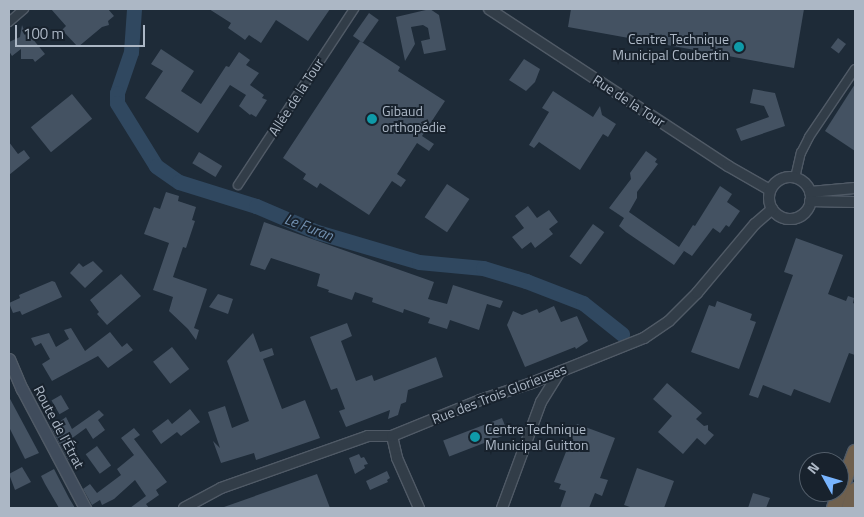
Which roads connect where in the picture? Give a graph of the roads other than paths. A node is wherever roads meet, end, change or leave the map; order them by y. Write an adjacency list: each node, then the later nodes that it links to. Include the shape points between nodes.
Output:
1 (24, 9): 4 (street)
2 (354, 9): 7 (street, Allée de la Tour)
3 (489, 9): 9 (street, Rue de la Tour)
4 (9, 22)
5 (855, 69): 6 (street, via 809,137)
6 (795, 178): 9 (street, via 777,181); 10 (street, via 806,185)
7 (238, 185)
8 (855, 188): 10 (street)
9 (770, 190): 12 (street)
10 (810, 196): 11 (street); 12 (street, via 807,209 797,217 786,218)
11 (855, 202)
12 (772, 209): 14 (street, Rue des Trois Glorieuses, via 669,321 644,338)
13 (9, 359): 20 (main road, Route de l'Étrat)
14 (561, 371): 15 (street, Rue des Trois Glorieuses); 16 (street)
15 (528, 384): 16 (street, via 537,392); 17 (street, Rue des Trois Glorieuses)
16 (541, 402): 23 (street)
17 (392, 436): 21 (street, Rue des Trois Glorieuses, via 368,436 220,488); 22 (street, via 397,458)
18 (855, 452): 24 (highway)
19 (855, 490): 25 (highway)
20 (85, 508)
21 (184, 508)
22 (419, 508)
23 (502, 508)
24 (834, 508)
25 (849, 508)

